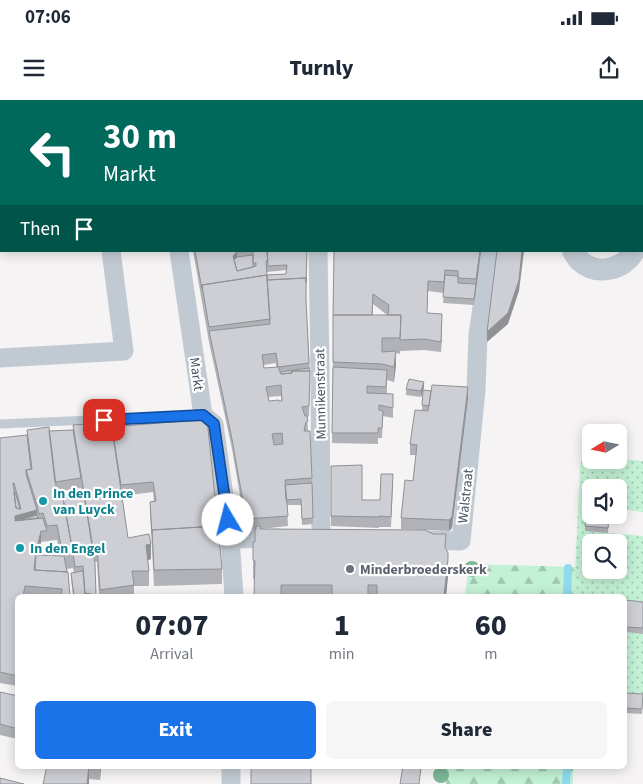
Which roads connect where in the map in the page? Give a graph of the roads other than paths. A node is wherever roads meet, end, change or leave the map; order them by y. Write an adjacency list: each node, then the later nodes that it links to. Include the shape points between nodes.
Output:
1 (111, 252): 7 (street, via 124,351)
2 (180, 252): 8 (street, Markt)
3 (318, 252): 10 (street, Munnikenstraat, via 320,379)
4 (490, 252): 13 (street, Walstraat, via 478,335 476,390 461,541)
5 (574, 252): 6 (street, via 580,261 592,268 606,270 628,261)
6 (633, 252)
7 (0, 358)
8 (203, 415): 9 (lane); 12 (street, via 214,424)
9 (0, 424)
10 (306, 537): 11 (street); 12 (street)
11 (341, 537)
12 (230, 539): 14 (street)
13 (401, 539)
14 (234, 594)
15 (231, 769): 16 (street)
16 (231, 784)

